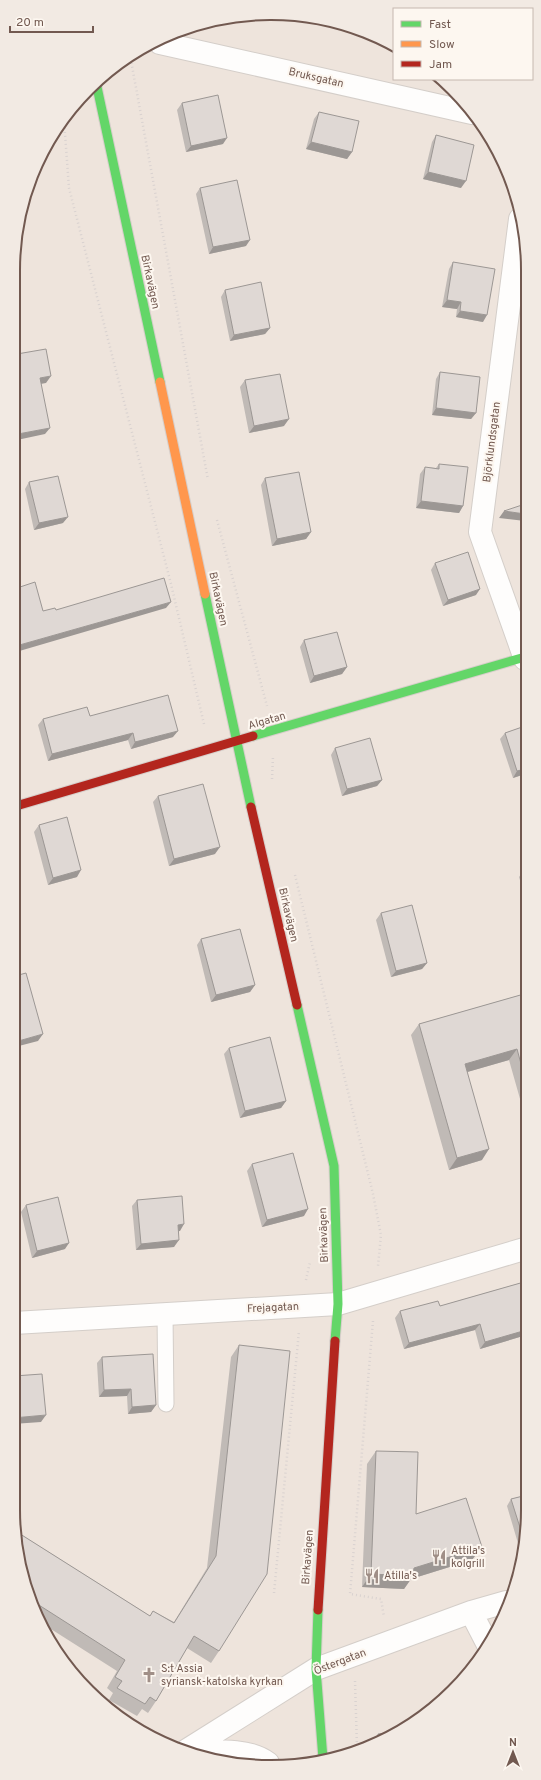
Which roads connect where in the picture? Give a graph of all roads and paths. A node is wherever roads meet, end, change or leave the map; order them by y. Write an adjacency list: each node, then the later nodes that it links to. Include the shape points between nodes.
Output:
1 (164, 44): 3 (street, Bruksgatan)
2 (97, 89): 8 (street, Birkavägen)
3 (464, 111)
4 (65, 128): 9 (path, via 69,188 171,584)
5 (518, 233): 6 (street, Björklundsgatan, via 480,532)
6 (521, 647)
7 (521, 659): 8 (street, Algatan)
8 (236, 742): 9 (street, Algatan); 13 (street, Birkavägen, via 334,1166)
9 (210, 750): 10 (street, Algatan)
10 (20, 805)
11 (521, 1249): 13 (street, Frejagatan)
12 (310, 1257): 14 (path)
13 (338, 1304): 14 (street, Frejagatan); 22 (street, Birkavägen, via 318,1594)
14 (302, 1306): 15 (street, Frejagatan); 18 (path)
15 (165, 1314): 16 (street, Frejagatan); 17 (lane)
16 (20, 1323)
17 (166, 1404)
18 (274, 1593)
19 (503, 1603): 20 (street, Östergatan)
20 (471, 1612): 21 (street); 22 (street, Östergatan)
21 (485, 1639)
22 (316, 1670): 23 (street, Östergatan); 25 (street, Birkavägen)
23 (191, 1747)
24 (212, 1752): 26 (street, via 220,1751)
25 (323, 1754)
26 (264, 1760)

